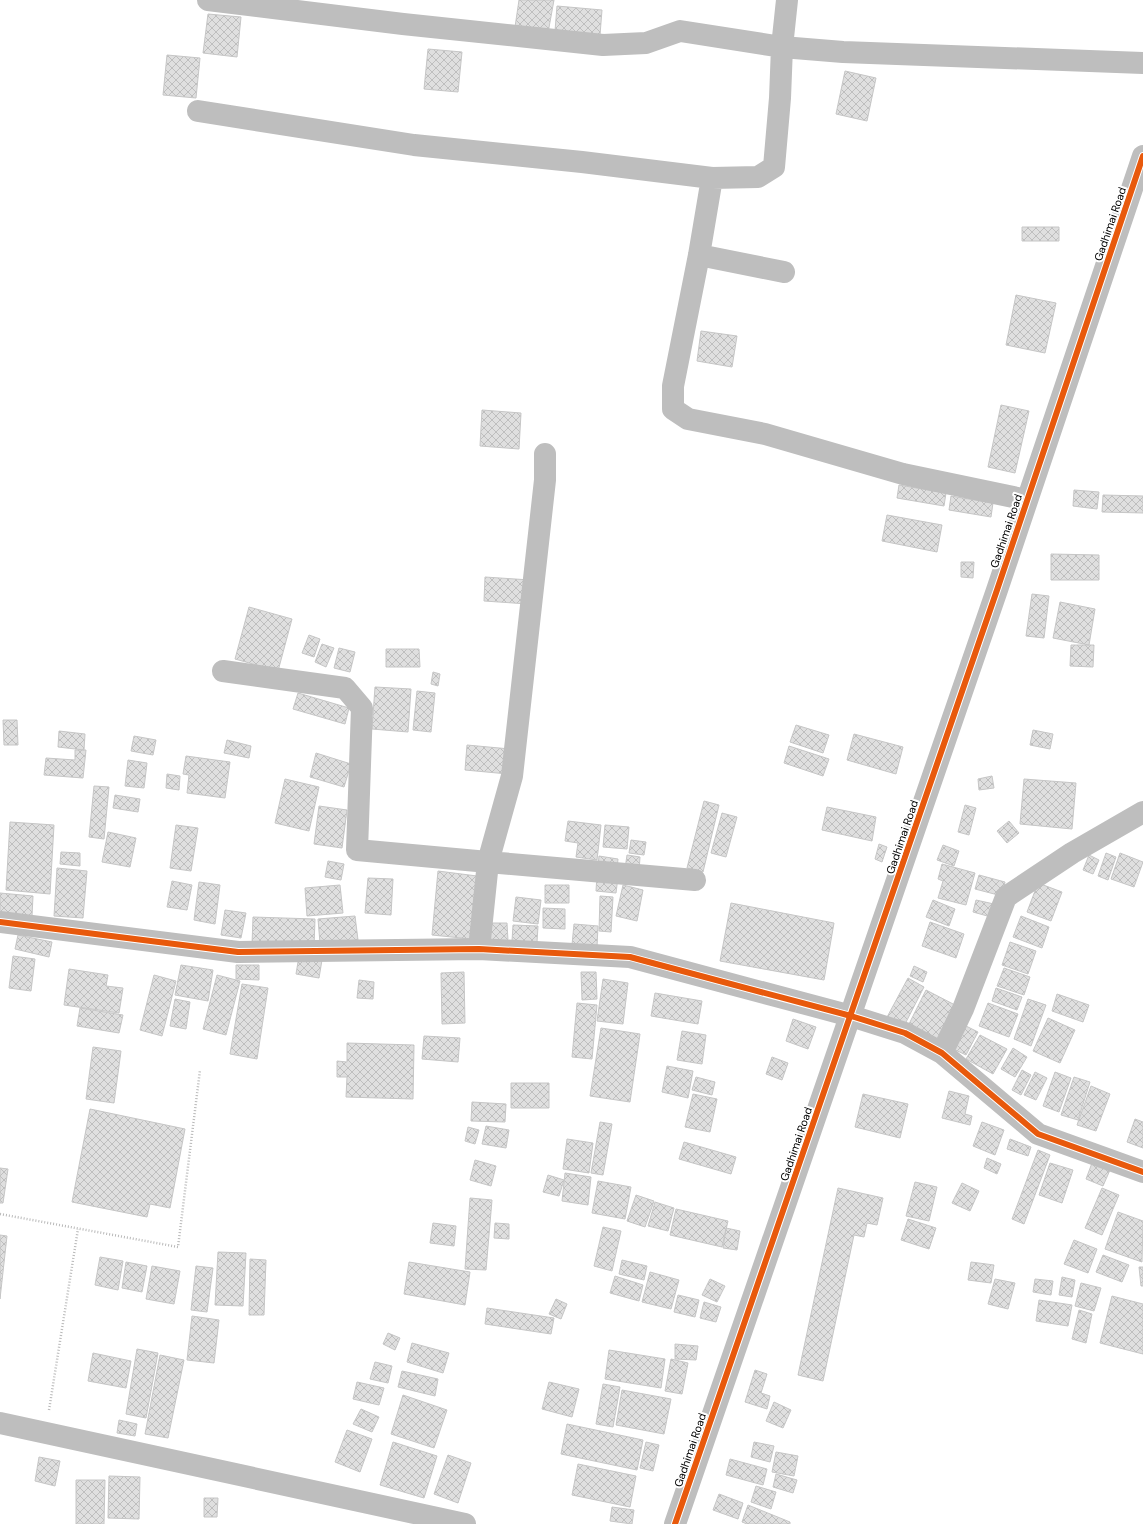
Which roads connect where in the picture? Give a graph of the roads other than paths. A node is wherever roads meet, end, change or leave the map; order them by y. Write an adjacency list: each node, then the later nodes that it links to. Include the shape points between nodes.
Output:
1 (208, 0): 3 (street, via 603,45 646,43 680,31)
2 (787, 0): 3 (street)
3 (782, 47): 4 (street, via 844,52); 7 (street, via 774,167 758,177)
4 (1143, 62)
5 (198, 111): 7 (street, via 414,145)
6 (1143, 156): 11 (street, Gadhimai Road)
7 (712, 178): 8 (street)
8 (699, 255): 9 (street); 11 (street, via 673,386 673,409 688,419 765,434 903,474)
9 (784, 272)
10 (545, 454): 14 (street, via 545,480 512,776)
11 (1027, 500): 18 (street, Gadhimai Road)
12 (223, 671): 14 (street, via 345,688 362,708 357,850)
13 (1143, 812): 19 (street, via 1072,853 1006,897 963,1008)
14 (488, 862): 15 (street); 17 (street)
15 (695, 880)
16 (0, 922): 17 (street, via 238,952)
17 (479, 949): 18 (street, via 630,957)
18 (851, 1016): 19 (street, via 905,1034); 23 (street, Gadhimai Road)
19 (942, 1053): 20 (street, via 1038,1134)
20 (1143, 1172)
21 (0, 1422): 22 (street)
22 (465, 1524)
23 (675, 1524)

